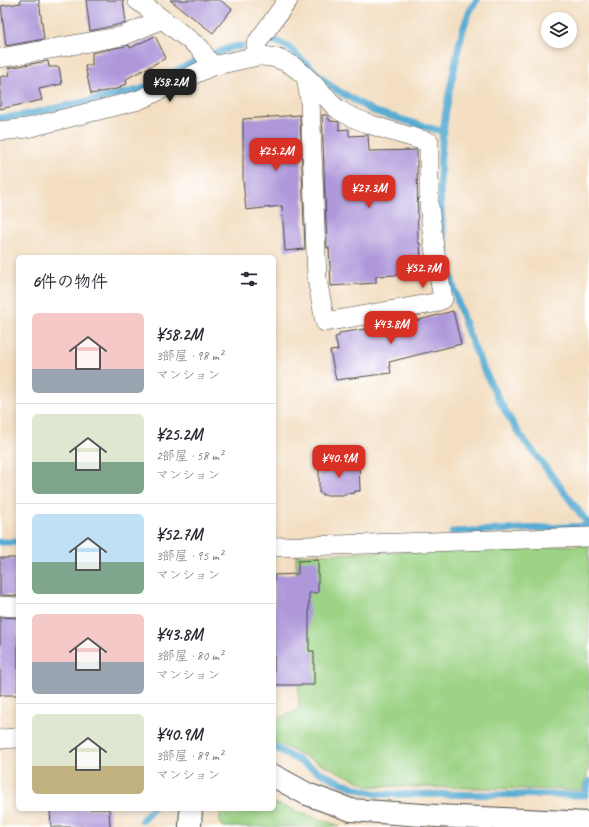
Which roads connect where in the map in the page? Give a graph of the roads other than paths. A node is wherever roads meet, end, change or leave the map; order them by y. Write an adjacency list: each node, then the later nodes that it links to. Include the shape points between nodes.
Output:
1 (137, 0): 3 (street)
2 (288, 0): 4 (street, via 256,44)
3 (162, 19): 5 (street, via 123,36); 6 (street, via 200,48)
4 (258, 56): 6 (street); 7 (street, via 272,55 285,60)
5 (0, 58)
6 (208, 60): 8 (street, via 139,100 27,128)
7 (306, 77): 7 (street, via 338,110 382,129 429,142 430,205 443,299 434,303 325,322 317,278 310,100)
8 (0, 131)
9 (589, 537): 10 (street)
10 (276, 547)
11 (0, 606): 12 (street)
12 (16, 607)
13 (16, 738): 14 (street)
14 (0, 739)
15 (276, 777): 17 (street, via 306,794 351,810)
16 (191, 811): 18 (street)
17 (589, 823)
18 (190, 827)

